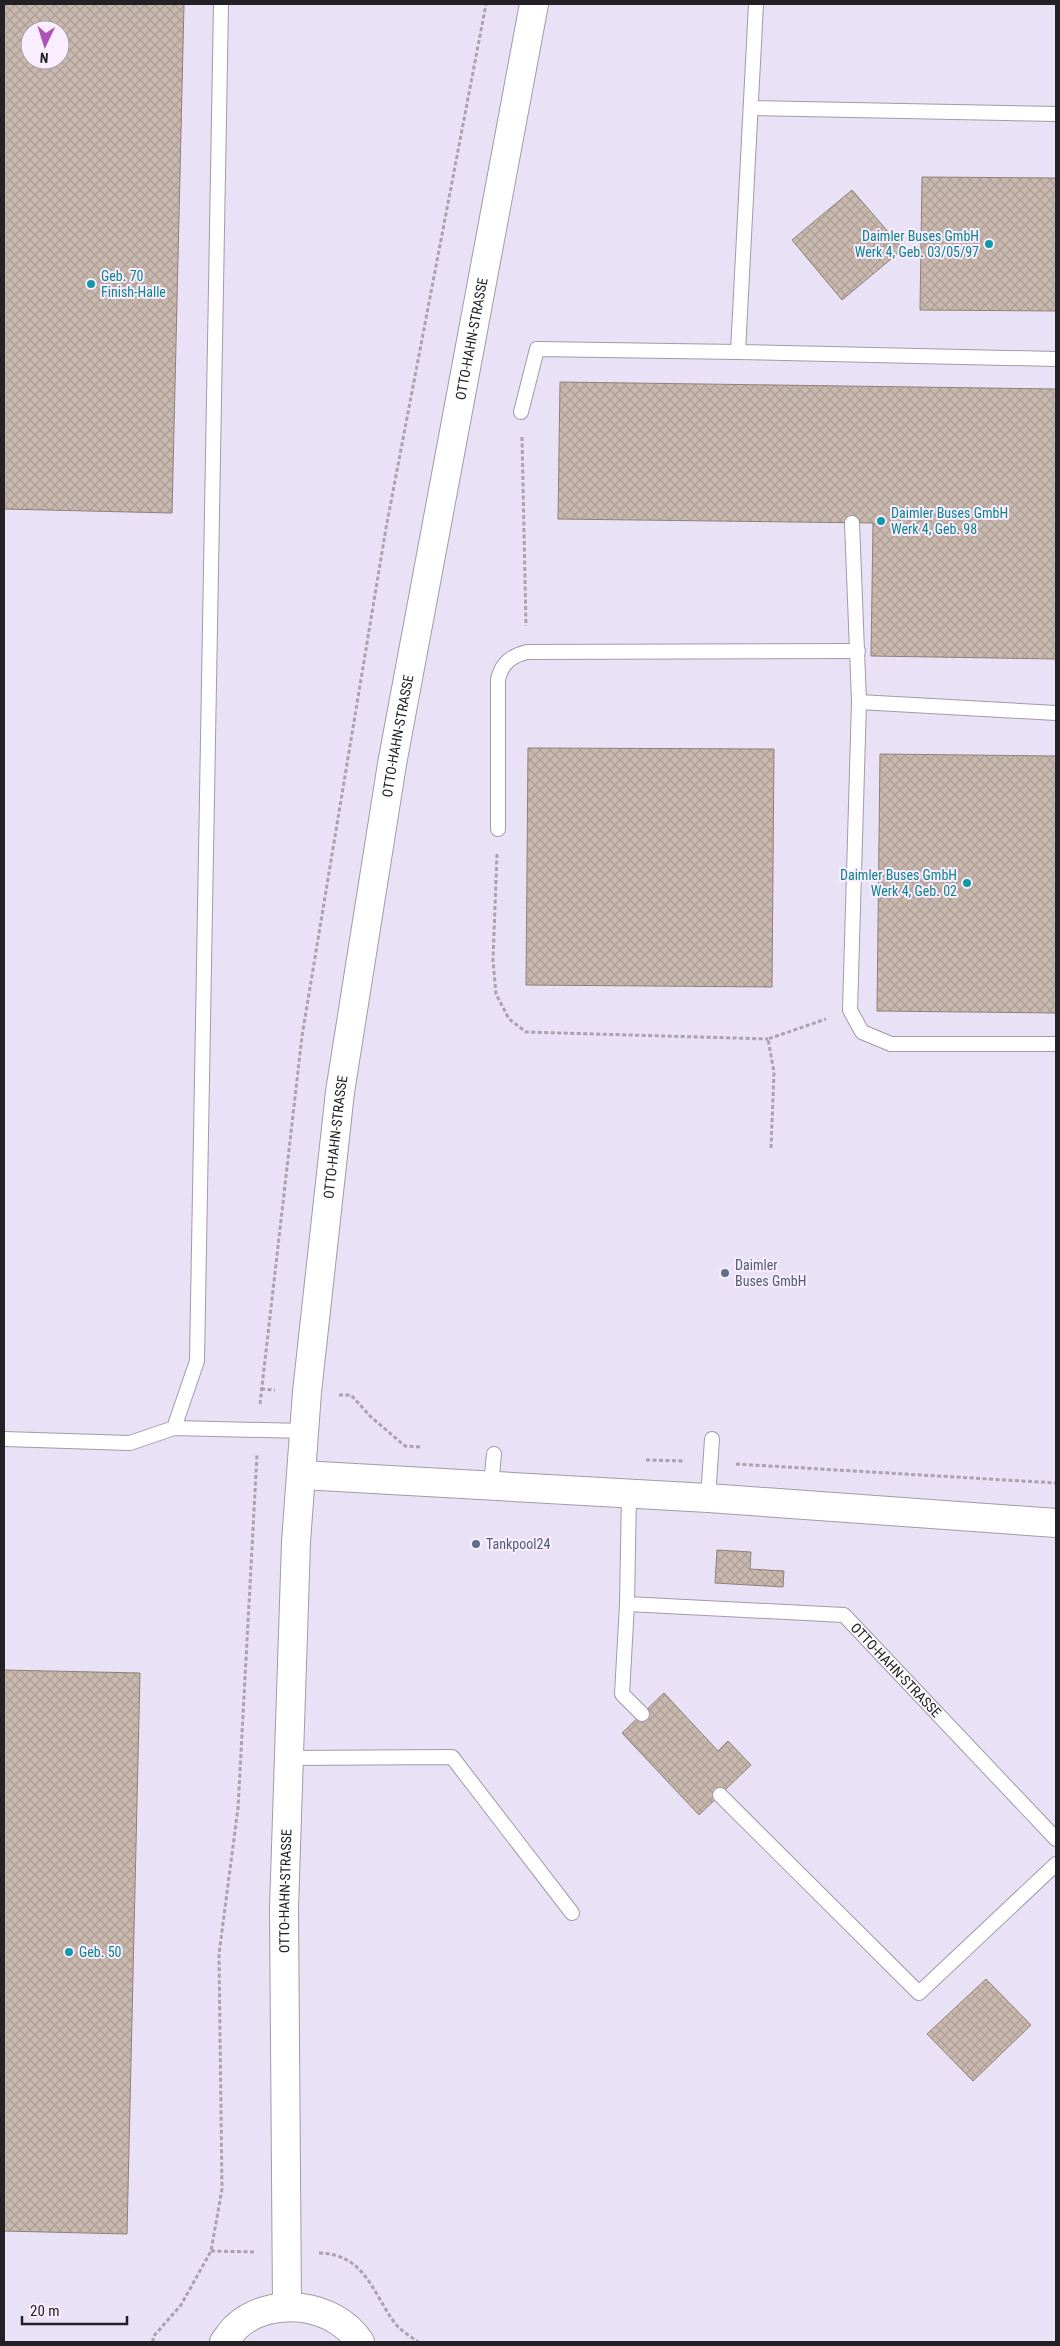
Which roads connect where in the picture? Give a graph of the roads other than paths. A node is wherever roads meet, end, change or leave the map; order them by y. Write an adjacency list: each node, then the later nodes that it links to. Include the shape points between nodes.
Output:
1 (222, 4): 15 (lane, via 197,1361)
2 (534, 4): 16 (street, OTTO-HAHN-STRASSE, via 390,774 340,1092)
3 (756, 4): 4 (lane)
4 (751, 108): 5 (lane); 6 (lane)
5 (1056, 114)
6 (738, 352): 7 (lane); 8 (lane, via 538,349)
7 (1056, 359)
8 (521, 412)
9 (852, 523): 10 (lane)
10 (858, 651): 11 (lane); 13 (lane, via 527,652 515,655 501,669 498,679)
11 (859, 702): 12 (lane); 14 (lane, via 850,1010 862,1032 891,1044)
12 (1056, 713)
13 (498, 830)
14 (1056, 1044)
15 (174, 1428): 16 (lane); 17 (lane, via 130,1443)
16 (304, 1431): 20 (street, OTTO-HAHN-STRASSE)
17 (4, 1438)
18 (712, 1439): 23 (lane)
19 (494, 1454): 21 (lane)
20 (302, 1475): 21 (street); 27 (street, OTTO-HAHN-STRASSE, via 296,1542)
21 (491, 1486): 22 (street)
22 (630, 1493): 23 (street); 25 (lane)
23 (708, 1498): 24 (street)
24 (1056, 1523)
25 (627, 1604): 26 (lane, via 622,1694); 29 (lane, OTTO-HAHN-STRASSE, via 844,1615)
26 (642, 1714)
27 (289, 1758): 31 (lane, via 452,1757); 32 (street, OTTO-HAHN-STRASSE, via 284,1908)
28 (720, 1795): 30 (lane, via 919,1993)
29 (1056, 1839)
30 (1056, 1864)
31 (572, 1913)
32 (287, 2307): 33 (street, via 260,2313 236,2327); 34 (street, via 312,2309 335,2318)
33 (224, 2342)
34 (360, 2342)

